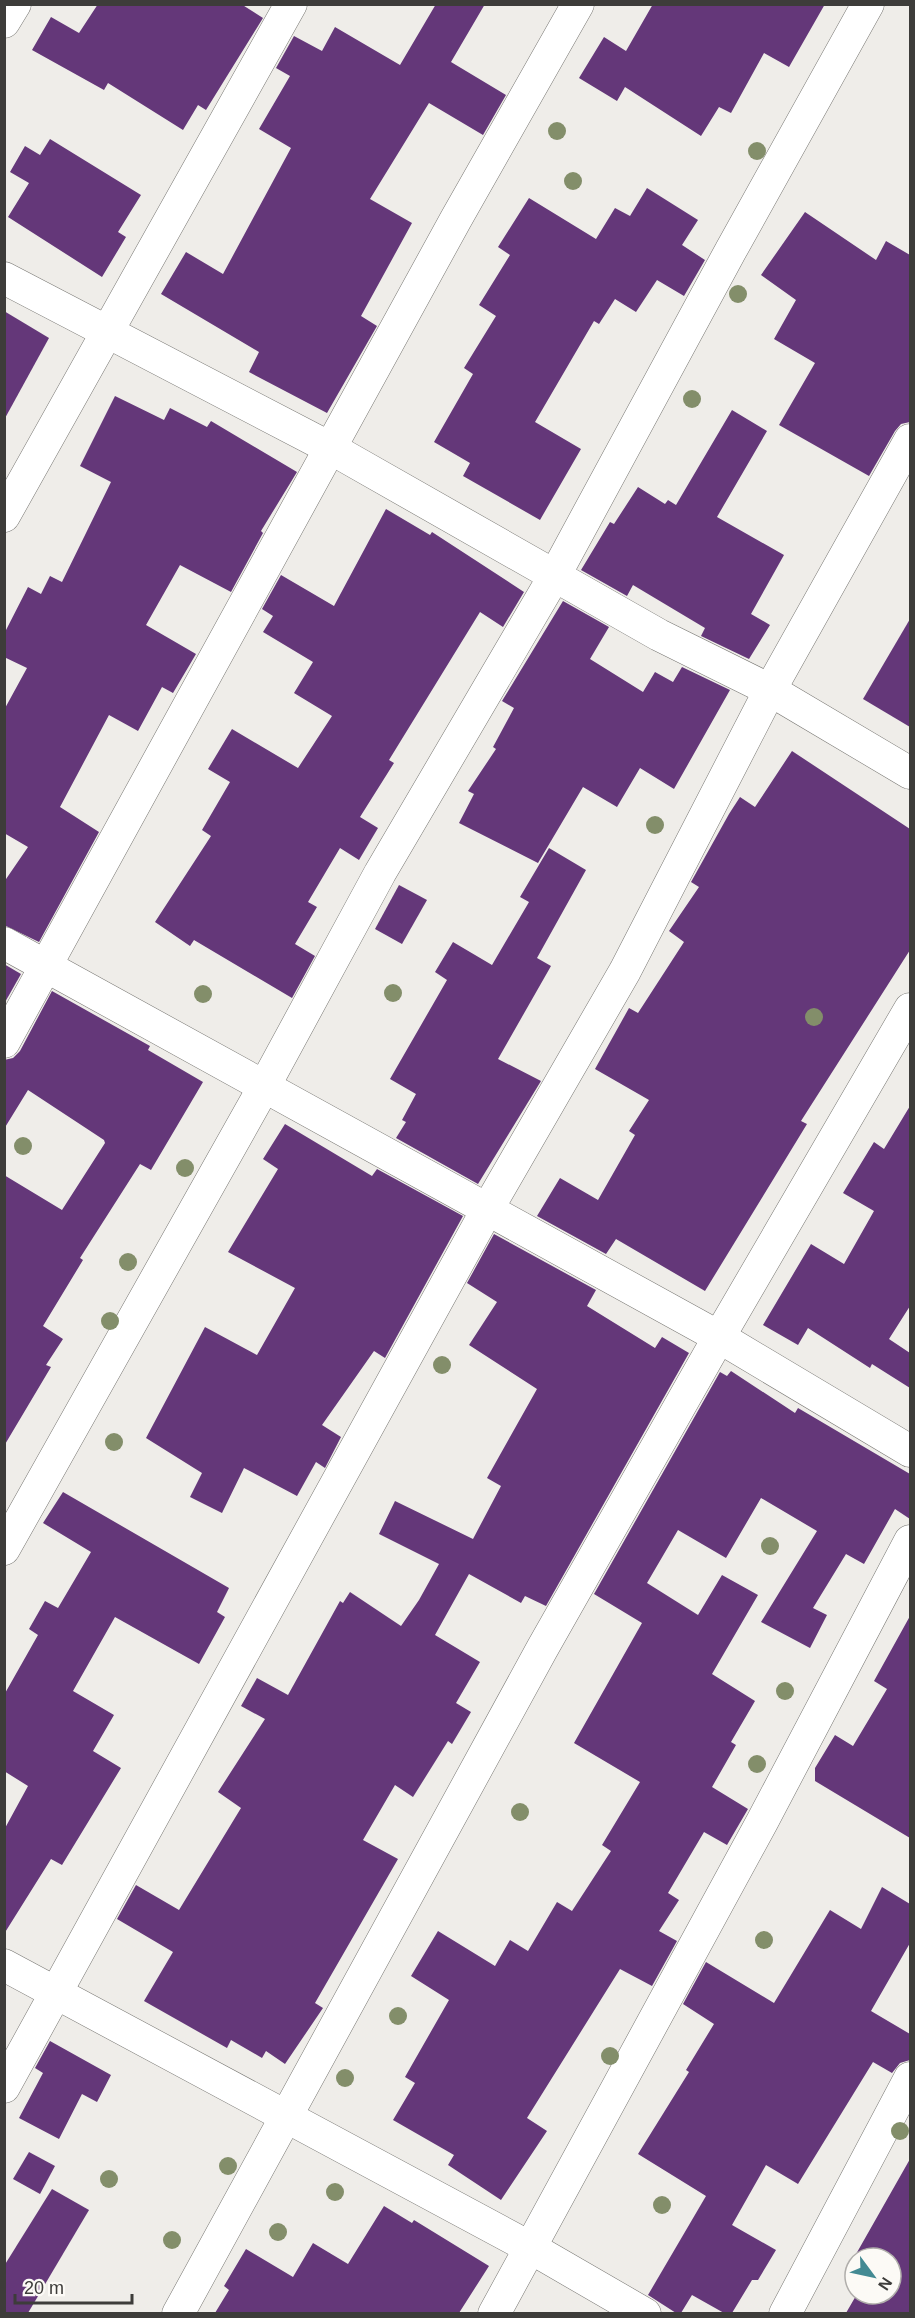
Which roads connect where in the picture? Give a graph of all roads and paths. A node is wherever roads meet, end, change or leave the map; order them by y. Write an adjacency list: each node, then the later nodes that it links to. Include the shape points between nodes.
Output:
1 (15, 4): 5 (street)
2 (291, 4): 7 (street)
3 (578, 4): 9 (street)
4 (868, 4): 11 (street)
5 (4, 22)
6 (4, 278): 7 (street)
7 (106, 333): 9 (street); 10 (street)
8 (910, 440): 12 (street)
9 (332, 449): 11 (street); 15 (street)
10 (4, 516)
11 (555, 575): 12 (street, via 659,635); 18 (street, via 380,873)
12 (770, 690): 13 (street); 19 (street, via 625,971)
13 (910, 773)
14 (4, 943): 15 (street)
15 (46, 966): 17 (street); 18 (street)
16 (910, 1009): 20 (street)
17 (4, 1042)
18 (265, 1084): 19 (street); 23 (street)
19 (487, 1210): 20 (street); 25 (street)
20 (719, 1337): 21 (street); 28 (street)
21 (910, 1451)
22 (910, 1541): 29 (street)
23 (4, 1549)
24 (4, 1965): 25 (street)
25 (56, 1994): 27 (street); 28 (street)
26 (910, 2078): 33 (street)
27 (4, 2087)
28 (286, 2115): 29 (street); 30 (street)
29 (531, 2247): 31 (street); 32 (street)
30 (178, 2313)
31 (494, 2313)
32 (645, 2313)
33 (785, 2313)

